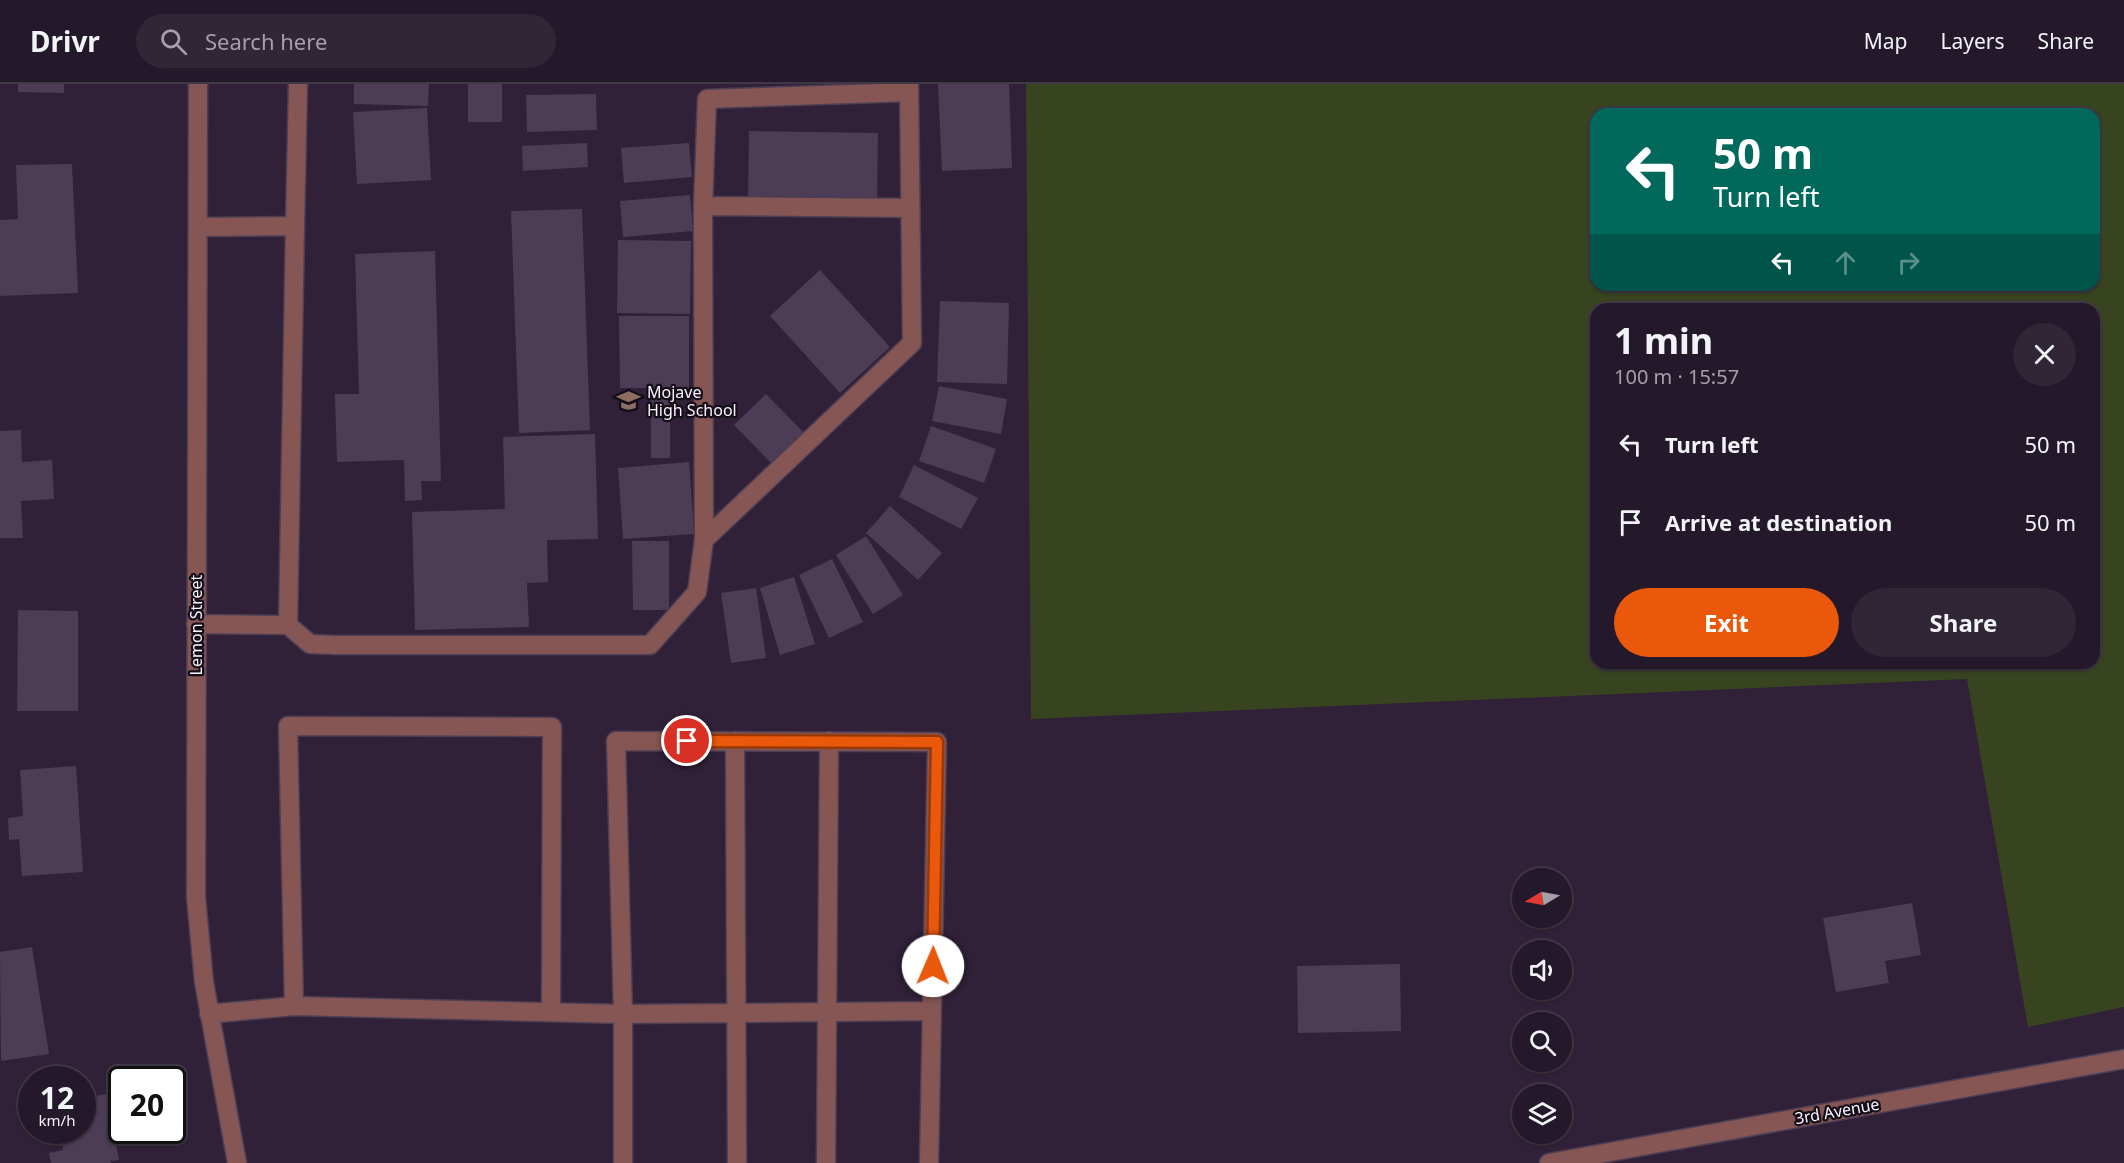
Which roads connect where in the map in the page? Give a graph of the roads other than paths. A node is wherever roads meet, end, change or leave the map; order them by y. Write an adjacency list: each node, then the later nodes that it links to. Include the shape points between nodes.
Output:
1 (198, 84): 7 (street, Lemon Street)
2 (298, 84): 6 (street)
3 (909, 88): 4 (street, via 707,99); 5 (street)
4 (703, 206): 5 (street); 8 (street)
5 (910, 208): 8 (street, via 912,343)
6 (295, 225): 7 (street); 10 (street)
7 (198, 227): 9 (street, Lemon Street)
8 (704, 540): 10 (street, via 697,592 650,645 310,644)
9 (196, 624): 10 (street); 18 (street, Lemon Street, via 196,897)
10 (288, 625)
11 (735, 741): 12 (street); 17 (street); 19 (street, via 616,741)
12 (829, 741): 14 (street, via 937,742); 16 (street)
13 (294, 1006): 15 (street); 15 (street, via 288,726 552,727); 18 (street)
14 (932, 1011): 16 (street); 25 (street)
15 (551, 1012): 19 (street)
16 (828, 1012): 17 (street); 24 (street)
17 (737, 1013): 19 (street); 23 (street)
18 (209, 1014): 21 (street, Lemon Street)
19 (623, 1014): 22 (street)
20 (2124, 1059): 26 (street, 3rd Avenue)
21 (237, 1163)
22 (622, 1163)
23 (737, 1163)
24 (826, 1163)
25 (928, 1163)
26 (1549, 1163)

